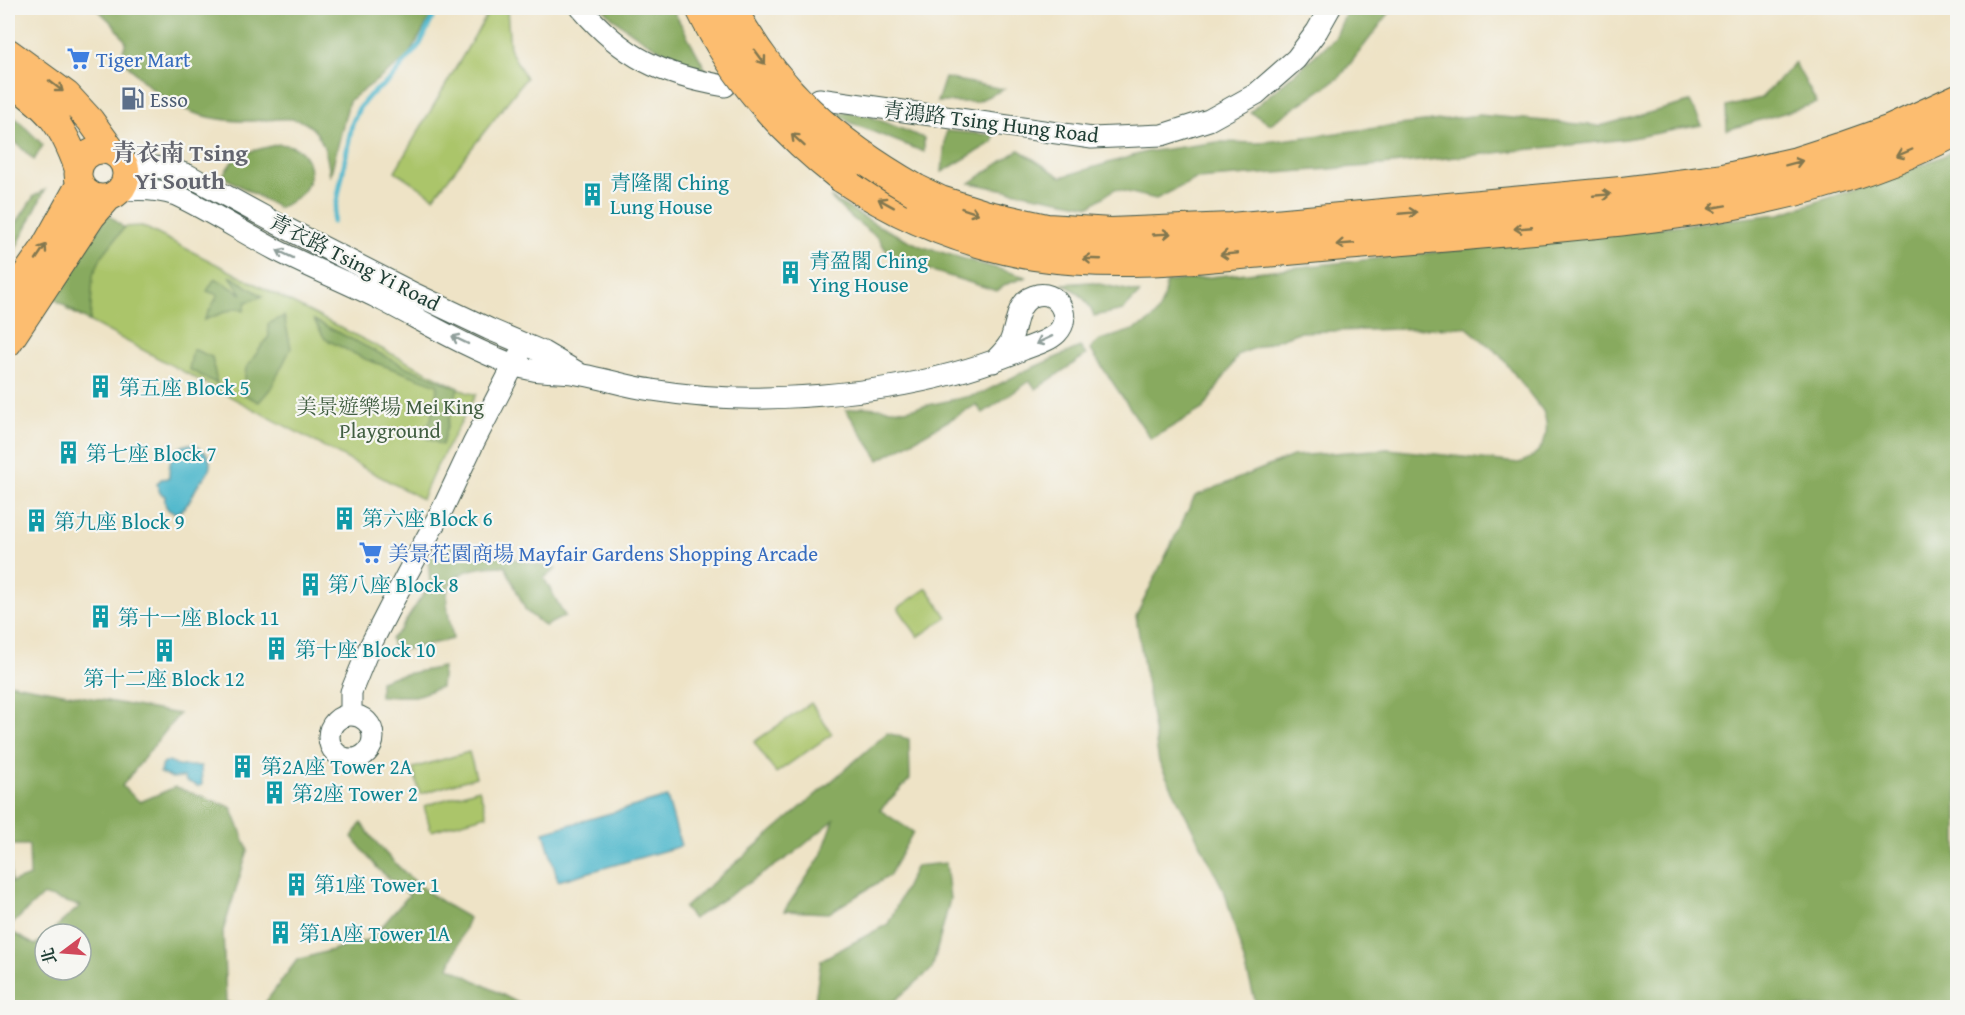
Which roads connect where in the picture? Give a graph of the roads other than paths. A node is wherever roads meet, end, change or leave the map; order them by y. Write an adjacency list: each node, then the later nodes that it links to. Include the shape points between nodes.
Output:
1 (581, 8): 7 (street, via 627,52 657,69)
2 (702, 8): 10 (highway, one-way to 2, bridge, via 1846,175 1732,204 1613,221 1151,260 1073,258 1005,249 960,236 902,212 843,177 783,126 758,97)
3 (730, 8): 9 (highway, one-way to 9, bridge, via 758,54 801,106 826,131 883,172 940,202 984,216 1080,233 1181,233 1621,193 1723,180 1840,149)
4 (1330, 8): 8 (street, 青鴻路 Tsing Hung Road, via 1296,59 1256,94 1209,120 1162,135 1092,138)
5 (8, 52): 12 (main road, one-way to 12, via 67,95 90,120)
6 (8, 80): 11 (main road, via 60,126 71,146)
7 (725, 86)
8 (819, 99)
9 (1958, 100)
10 (1958, 129)
11 (79, 176): 12 (main road, via 95,197); 12 (main road, via 81,161 90,152 101,149); 13 (main road, one-way to 11, via 43,250)
12 (116, 177): 14 (main road); 15 (street, 青衣路 Tsing Yi Road, via 151,166 176,170); 17 (street, 青衣路 Tsing Yi Road, one-way to 12, via 277,251 176,195 142,189)
13 (8, 300)
14 (8, 343)
15 (524, 345): 17 (street); 18 (street, 青衣路 Tsing Yi Road)
16 (993, 362): 18 (street, 青衣路 Tsing Yi Road, via 903,385 764,398 651,390)
17 (513, 365): 18 (street, 青衣路 Tsing Yi Road, via 535,372); 19 (street, via 369,648 351,692)
18 (580, 374)
19 (351, 715)

